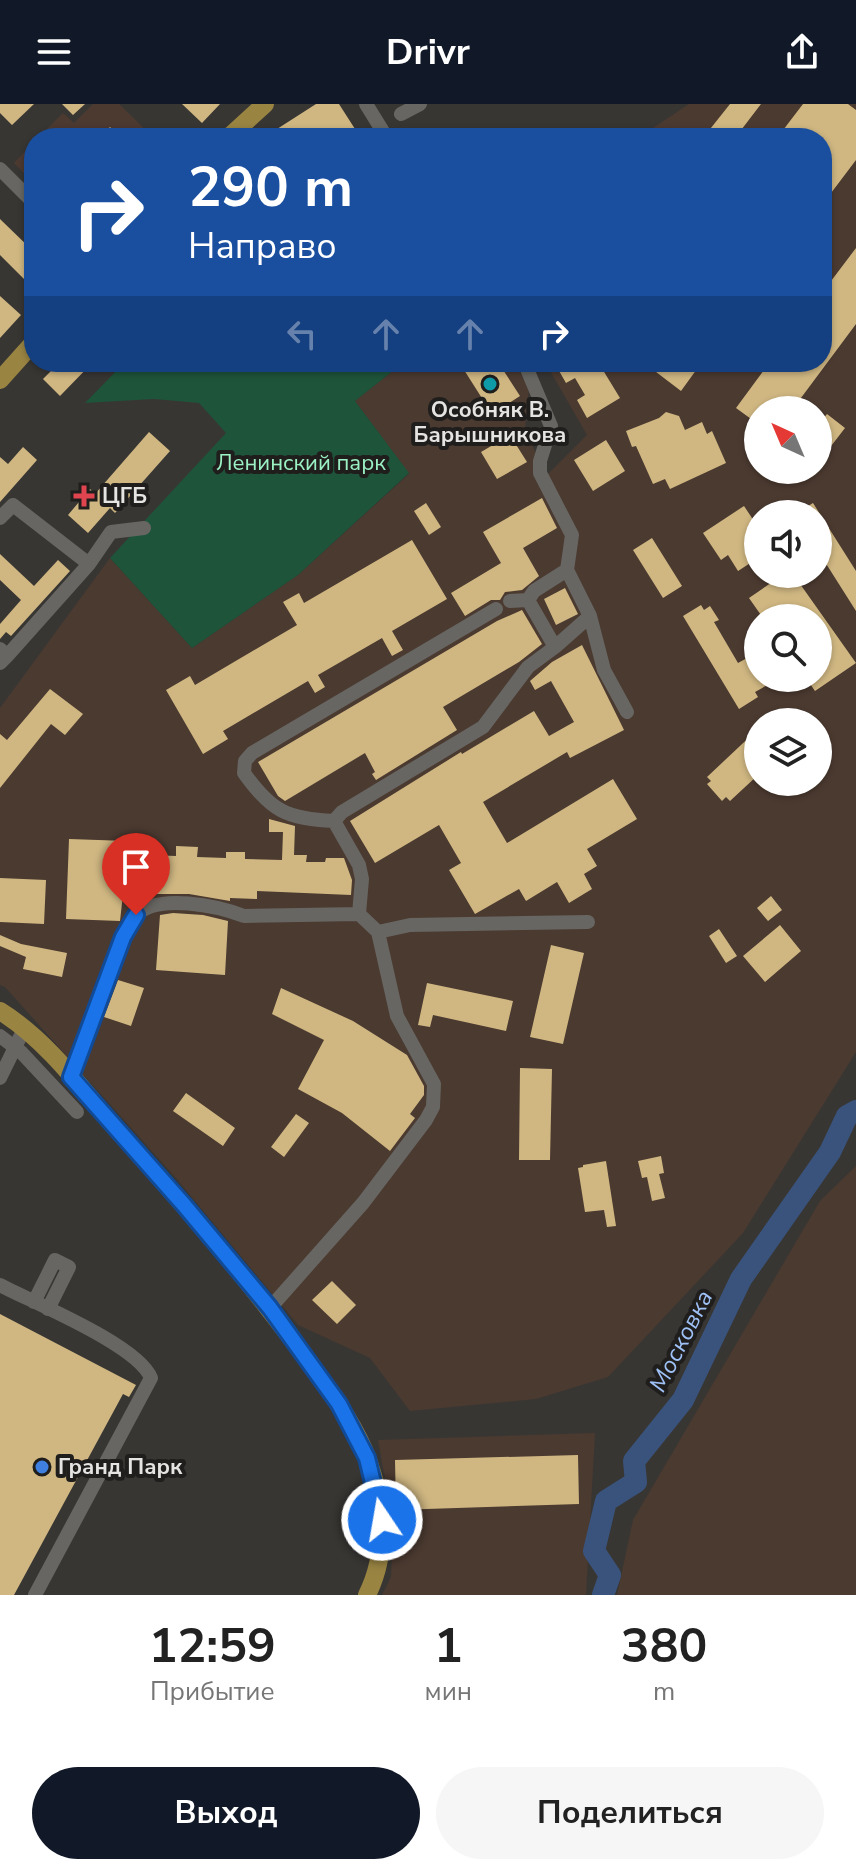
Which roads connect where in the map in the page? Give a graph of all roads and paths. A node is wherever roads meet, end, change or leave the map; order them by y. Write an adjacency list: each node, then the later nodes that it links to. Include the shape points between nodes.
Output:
1 (366, 104): 6 (street)
2 (420, 104): 4 (street)
3 (257, 108): 5 (main road)
4 (401, 114)
5 (238, 128)
6 (381, 128)
7 (0, 169): 8 (street)
8 (24, 193)
9 (24, 353): 11 (main road)
10 (528, 372): 15 (street, via 551,426 540,473 572,535)
11 (0, 380)
12 (0, 518): 14 (street, via 13,505)
13 (144, 528): 14 (street, via 111,532)
14 (89, 564): 21 (street)
15 (567, 570): 16 (street); 19 (street)
16 (528, 600): 17 (street); 20 (street)
17 (510, 601)
18 (496, 609): 23 (street, via 245,761 244,773 264,800 302,819)
19 (590, 616): 20 (street); 22 (street, via 604,670)
20 (555, 647): 23 (street, via 528,667 483,727)
21 (2, 656)
22 (627, 712)
23 (334, 821): 24 (street, via 359,865)
24 (359, 914): 26 (street); 31 (street, via 244,916 166,902 151,906 136,915 123,937)
25 (588, 922): 26 (street, via 410,925)
26 (378, 932): 36 (street, via 397,1016 434,1084 433,1107 363,1203)
27 (0, 1011): 28 (main road)
28 (24, 1029): 30 (street); 31 (main road)
29 (0, 1036): 30 (street)
30 (15, 1048): 32 (street); 33 (street)
31 (71, 1077): 36 (main road)
32 (0, 1078)
33 (77, 1112)
34 (0, 1285): 35 (street)
35 (34, 1302): 37 (street); 37 (street, via 55,1260 69,1267)
36 (270, 1308): 39 (main road, via 339,1404 367,1458 383,1547)
37 (48, 1309): 38 (street, via 138,1359 151,1378)
38 (35, 1595)
39 (367, 1595)

